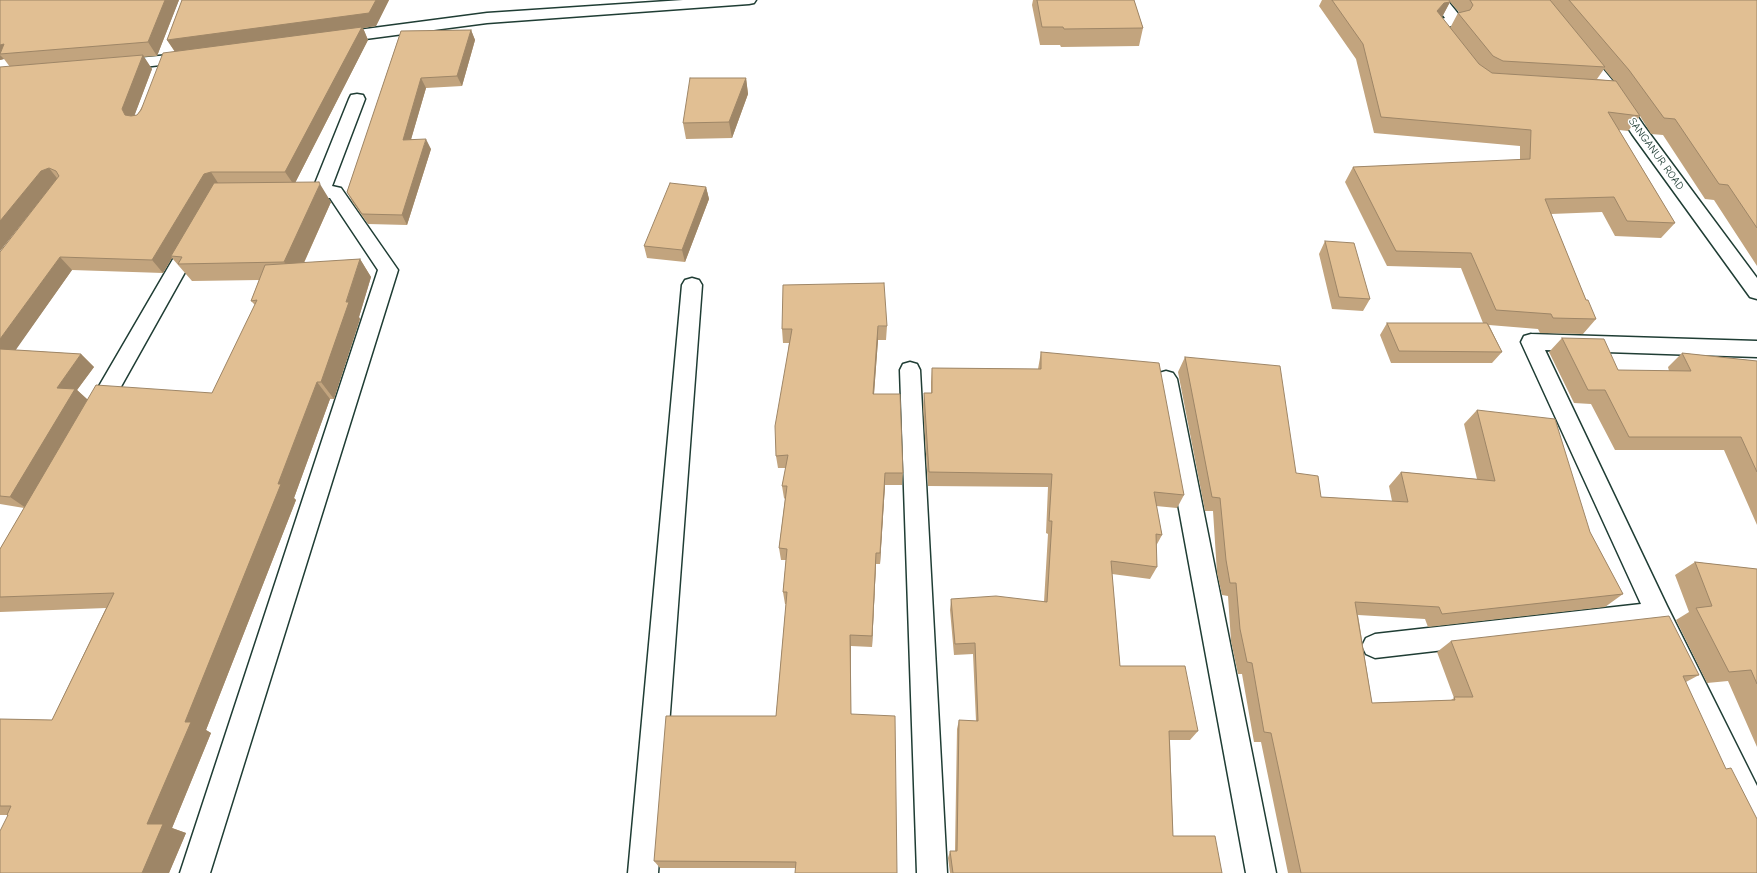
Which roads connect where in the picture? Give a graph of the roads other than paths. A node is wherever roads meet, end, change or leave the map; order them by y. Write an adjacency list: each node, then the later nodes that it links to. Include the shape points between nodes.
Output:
1 (749, 0): 3 (street, via 487,18)
2 (1439, 0): 6 (street, via 1456,21 1438,26)
3 (322, 40)
4 (1572, 42): 9 (street, SANGANUR ROAD)
5 (204, 56): 7 (street)
6 (1462, 57)
7 (102, 66)
8 (1588, 89): 9 (street)
9 (1611, 90): 15 (street, SANGANUR ROAD)
10 (357, 99): 12 (street)
11 (274, 192): 12 (street)
12 (321, 192): 23 (street, via 335,192 388,270)
13 (205, 220): 19 (street)
14 (692, 285): 24 (street)
15 (1757, 292)
16 (1757, 349): 20 (street, via 1531,342)
17 (910, 370): 25 (street)
18 (1166, 379): 26 (street)
19 (87, 427)
20 (1658, 614): 21 (street); 22 (street)
21 (1375, 646)
22 (1757, 816)
23 (195, 873)
24 (643, 873)
25 (932, 873)
26 (1261, 873)

